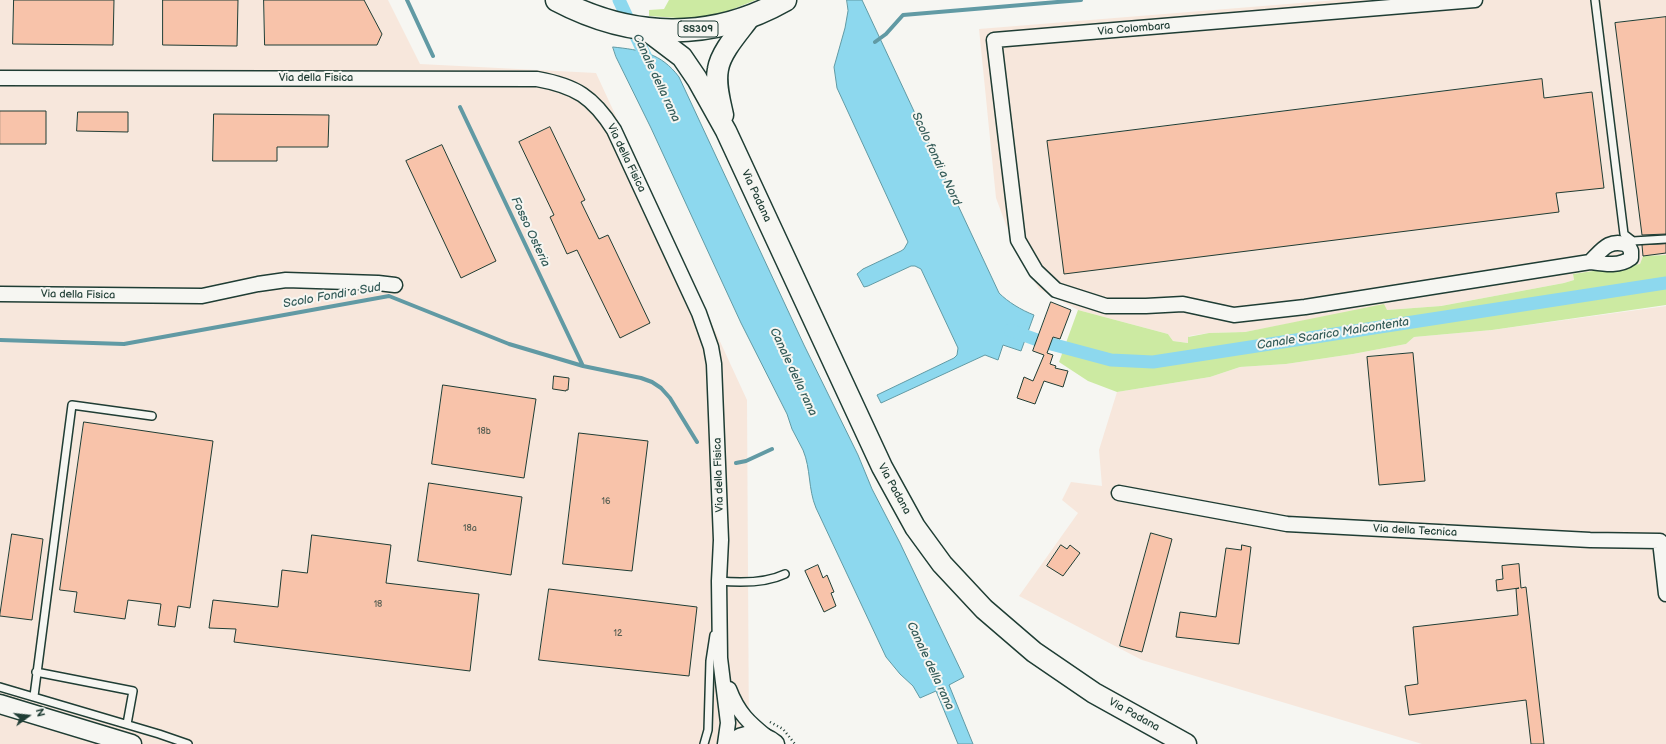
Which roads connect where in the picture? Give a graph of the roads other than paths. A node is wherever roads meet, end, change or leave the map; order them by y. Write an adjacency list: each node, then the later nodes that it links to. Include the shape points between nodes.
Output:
1 (557, 0): 7 (main road, SS309, via 598,19)
2 (785, 0): 6 (main road, SS309)
3 (1474, 0): 5 (street, Via Colombara)
4 (1595, 0): 10 (lane, via 1624,234 1633,241)
5 (1365, 5): 11 (street, Via Colombara, via 994,40 1018,240 1036,271 1056,290 1106,306 1183,304 1234,315 1305,307)
6 (750, 17): 7 (main road, SS309, via 702,29); 9 (main road, Via Padana, via 727,48 718,69 718,90)
7 (645, 29): 9 (main road, Via Padana, via 682,57)
8 (0, 78): 17 (street, Via della Fisica, via 537,79 582,93 594,103 614,130 699,313 711,347 716,381)
9 (726, 131): 31 (main road, Via Padana, via 882,467 915,527 942,564 984,610 1034,652 1094,693)
10 (1666, 238)
11 (1590, 262)
12 (395, 285): 13 (street, Via della Fisica, via 286,280 202,296)
13 (0, 294)
14 (152, 416): 20 (lane, via 72,405)
15 (1119, 493): 18 (street, Via della Tecnica, via 1287,524 1590,540 1660,541)
16 (785, 574): 17 (lane, via 774,580)
17 (720, 585): 19 (street, Via della Fisica); 28 (lane, via 710,661 708,730)
18 (1666, 594)
19 (720, 658): 25 (street, Via della Fisica, via 728,688 738,710 752,726); 29 (street, Via della Fisica, via 728,723)
20 (36, 672): 22 (lane); 24 (lane, via 133,691)
21 (0, 687): 22 (lane)
22 (34, 696): 24 (lane)
23 (0, 704): 26 (street)
24 (127, 724): 27 (lane)
25 (773, 742): 30 (street, via 763,737 748,735)
26 (132, 744)
27 (188, 744)
28 (704, 744)
29 (725, 744)
30 (731, 744)
31 (1186, 744)

